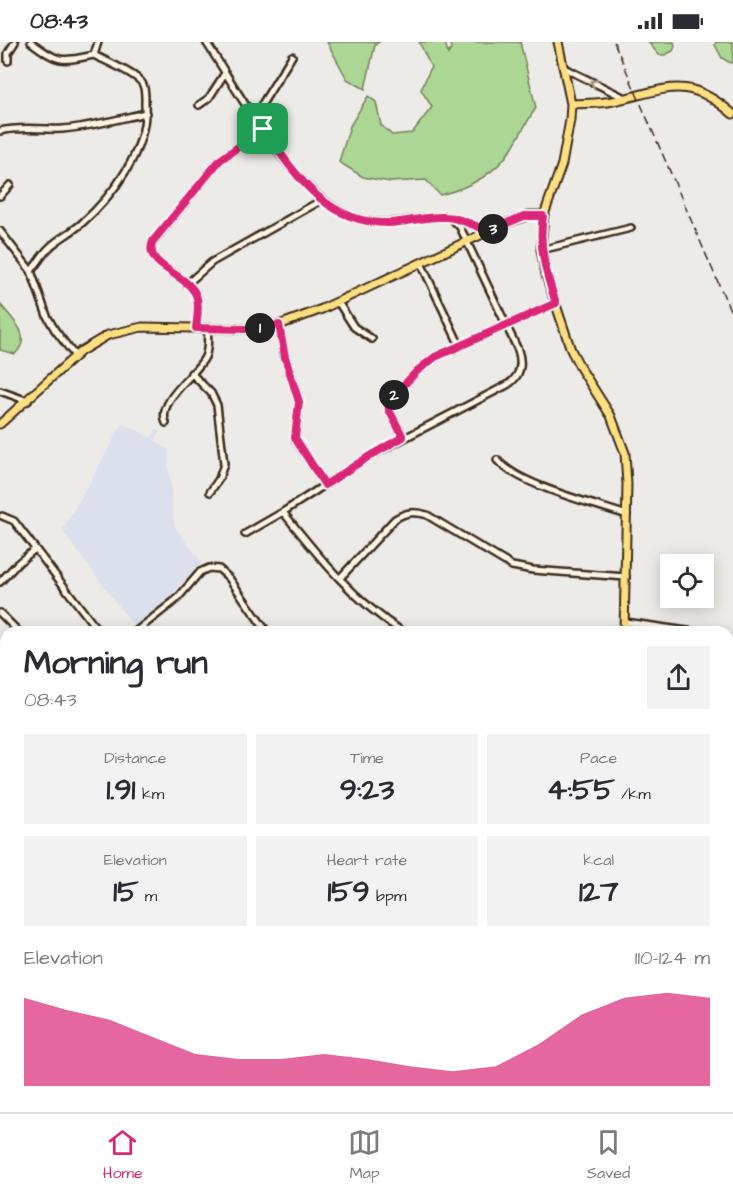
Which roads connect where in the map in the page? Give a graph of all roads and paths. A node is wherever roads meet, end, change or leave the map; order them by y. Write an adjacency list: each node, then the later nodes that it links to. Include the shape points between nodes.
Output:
1 (15, 42): 8 (street, via 8,52)
2 (31, 42): 6 (street, via 61,60)
3 (98, 42): 6 (street)
4 (206, 42): 10 (street)
5 (558, 42): 9 (main road)
6 (93, 55): 14 (street, via 139,80)
7 (292, 56): 16 (street)
8 (8, 61)
9 (564, 68): 11 (street, one-way to 9); 12 (main road)
10 (225, 73): 13 (street, via 209,98); 16 (street)
11 (625, 98): 12 (main road); 15 (main road, via 682,87 709,96)
12 (571, 104): 22 (main road, via 566,150)
13 (199, 105)
14 (146, 113): 18 (street, via 64,128); 30 (street, via 141,138 120,181 80,225 49,247)
15 (733, 114)
16 (254, 117): 17 (street)
17 (263, 129): 21 (street, via 291,168); 31 (street, via 220,160 152,243 151,254 156,262)
18 (0, 131)
19 (10, 185): 20 (street)
20 (0, 196)
21 (322, 200): 23 (street, via 350,217 372,222); 31 (street, via 212,262)
22 (543, 216): 26 (main road, via 524,216); 28 (main road)
23 (451, 218): 26 (street); 27 (street)
24 (631, 228): 28 (street)
25 (0, 231): 30 (street)
26 (488, 231): 27 (main road)
27 (467, 241): 29 (main road); 35 (street)
28 (542, 250): 33 (main road)
29 (421, 263): 32 (main road); 39 (street)
30 (31, 271): 40 (street, via 47,316)
31 (187, 284): 36 (street, via 197,299)
32 (338, 302): 34 (main road); 38 (street, via 354,327)
33 (556, 303): 35 (street); 51 (main road, via 577,362 606,405 619,435 626,460)
34 (279, 325): 37 (main road); 48 (street, via 299,402 295,438)
35 (506, 326): 39 (street); 46 (street, via 520,359 515,379)
36 (196, 328): 37 (main road); 40 (main road, via 142,327 119,331)
37 (208, 328): 41 (street, via 205,356)
38 (372, 339)
39 (460, 346): 46 (street, via 427,362 389,400 389,410)
40 (75, 357): 43 (main road)
41 (191, 373): 44 (street, via 169,404 164,416); 49 (street, via 217,405 224,464)
42 (0, 391): 43 (street)
43 (28, 401): 45 (main road)
44 (166, 423)
45 (0, 424)
46 (403, 437): 48 (street)
47 (497, 460): 51 (street, via 524,479)
48 (325, 485): 50 (street)
49 (210, 492)
50 (283, 512): 53 (street); 56 (street)
51 (627, 515): 55 (main road)
52 (2, 516): 54 (street, via 14,521)
53 (245, 534)
54 (34, 549): 57 (street); 61 (street)
55 (626, 577): 56 (street, via 512,566 416,512 395,519); 59 (main road)
56 (340, 578): 64 (street)
57 (0, 582)
58 (0, 613): 60 (street)
59 (625, 622): 65 (main road); 66 (street)
60 (13, 626)
61 (94, 626)
62 (143, 626): 63 (street, via 209,568 223,571)
63 (263, 626)
64 (394, 626)
65 (625, 626)
66 (653, 626)

